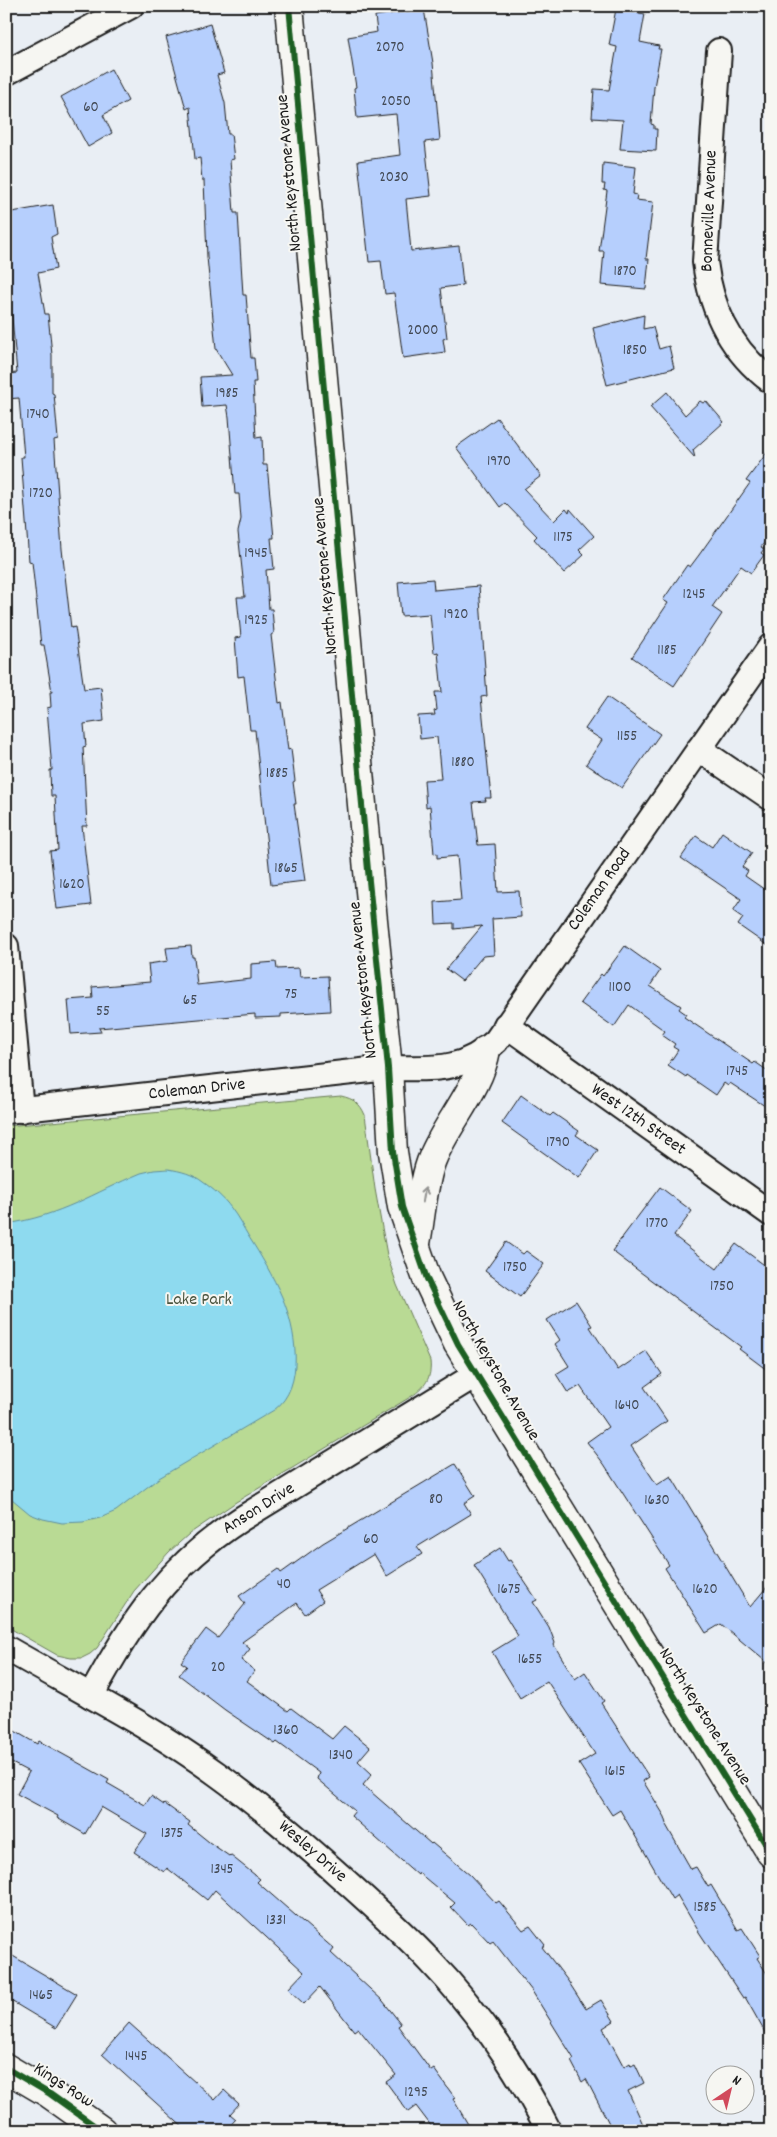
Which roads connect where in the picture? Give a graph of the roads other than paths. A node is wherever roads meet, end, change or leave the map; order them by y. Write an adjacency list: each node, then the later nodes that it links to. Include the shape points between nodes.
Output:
1 (131, 6): 4 (street)
2 (289, 6): 12 (street, North Keystone Avenue)
3 (719, 51): 5 (street, Bonneville Avenue, via 705,262 708,286 732,342)
4 (6, 73)
5 (771, 381)
6 (771, 646): 7 (street, Coleman Road)
7 (699, 749): 8 (street); 10 (street, Coleman Road)
8 (771, 798)
9 (6, 946): 13 (street)
10 (506, 1025): 11 (street, Coleman Road); 14 (street, West 12th Street)
11 (486, 1050): 12 (street, Coleman Road, via 468,1062 452,1066); 15 (street, one-way to 11, via 432,1158 474,1083)
12 (388, 1068): 13 (street, Coleman Drive); 15 (street, North Keystone Avenue, via 393,1152 402,1207)
13 (14, 1110)
14 (771, 1214)
15 (416, 1243): 16 (street, North Keystone Avenue, via 444,1316)
16 (477, 1374): 18 (street, Anson Drive, via 215,1536 168,1579 146,1605); 19 (street, North Keystone Avenue)
17 (6, 1648): 18 (street, Wesley Drive)
18 (90, 1696): 22 (street, Wesley Drive, via 217,1774 307,1846 387,1918 431,1961 501,2049)
19 (771, 1853)
20 (6, 2068): 21 (street, Kings Row)
21 (102, 2131)
22 (549, 2131)

